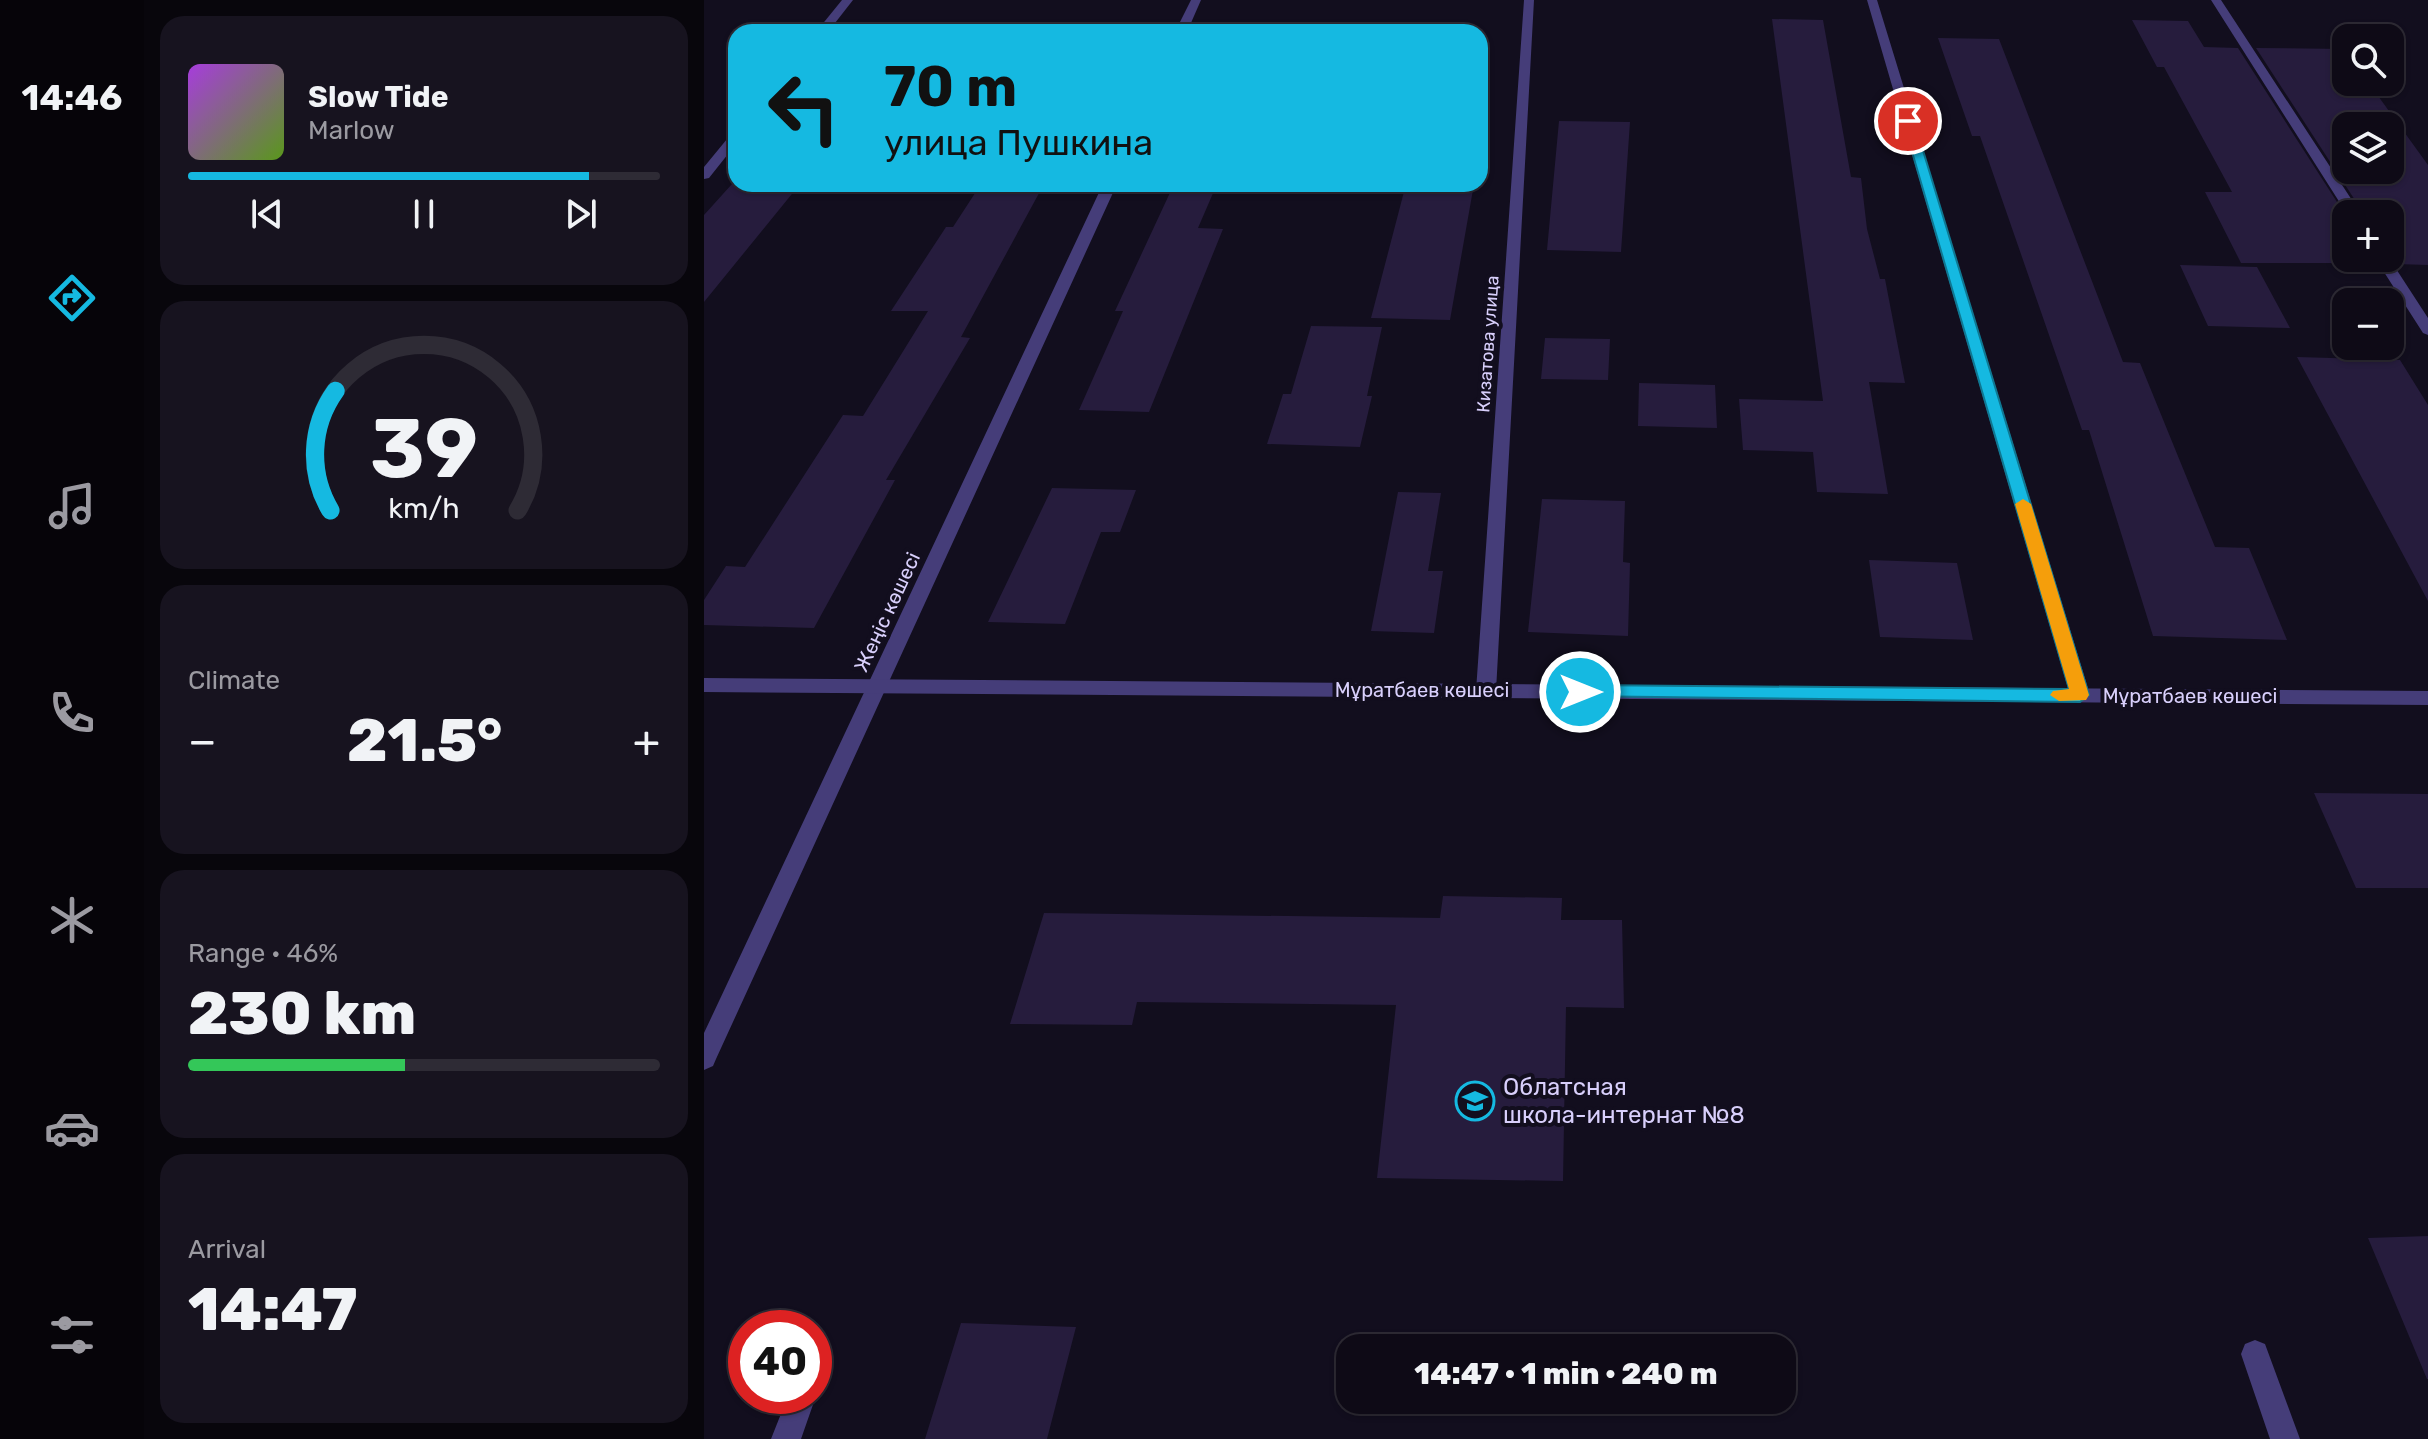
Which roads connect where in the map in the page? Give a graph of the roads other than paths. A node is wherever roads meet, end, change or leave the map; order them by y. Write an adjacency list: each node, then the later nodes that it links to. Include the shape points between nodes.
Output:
1 (848, 0): 6 (street)
2 (1196, 0): 7 (street)
3 (1529, 0): 16 (street, Кизатова улица)
4 (1872, 0): 17 (street)
5 (2216, 0): 11 (street)
6 (828, 24)
7 (1185, 24)
8 (728, 146): 9 (street)
9 (704, 175)
10 (1106, 192): 15 (street, Жеңіс көшесі)
11 (2345, 200)
12 (2391, 272): 13 (street)
13 (2428, 330)
14 (704, 685): 15 (street, Мұратбаев көшесі)
15 (876, 686): 16 (street, Мұратбаев көшесі); 19 (street, Жеңіс көшесі)
16 (1486, 691): 17 (street, Мұратбаев көшесі)
17 (2080, 695): 18 (street, Мұратбаев көшесі)
18 (2428, 698)
19 (704, 1059)
20 (2255, 1354): 23 (street)
21 (795, 1414): 22 (street)
22 (786, 1439)
23 (2285, 1439)

